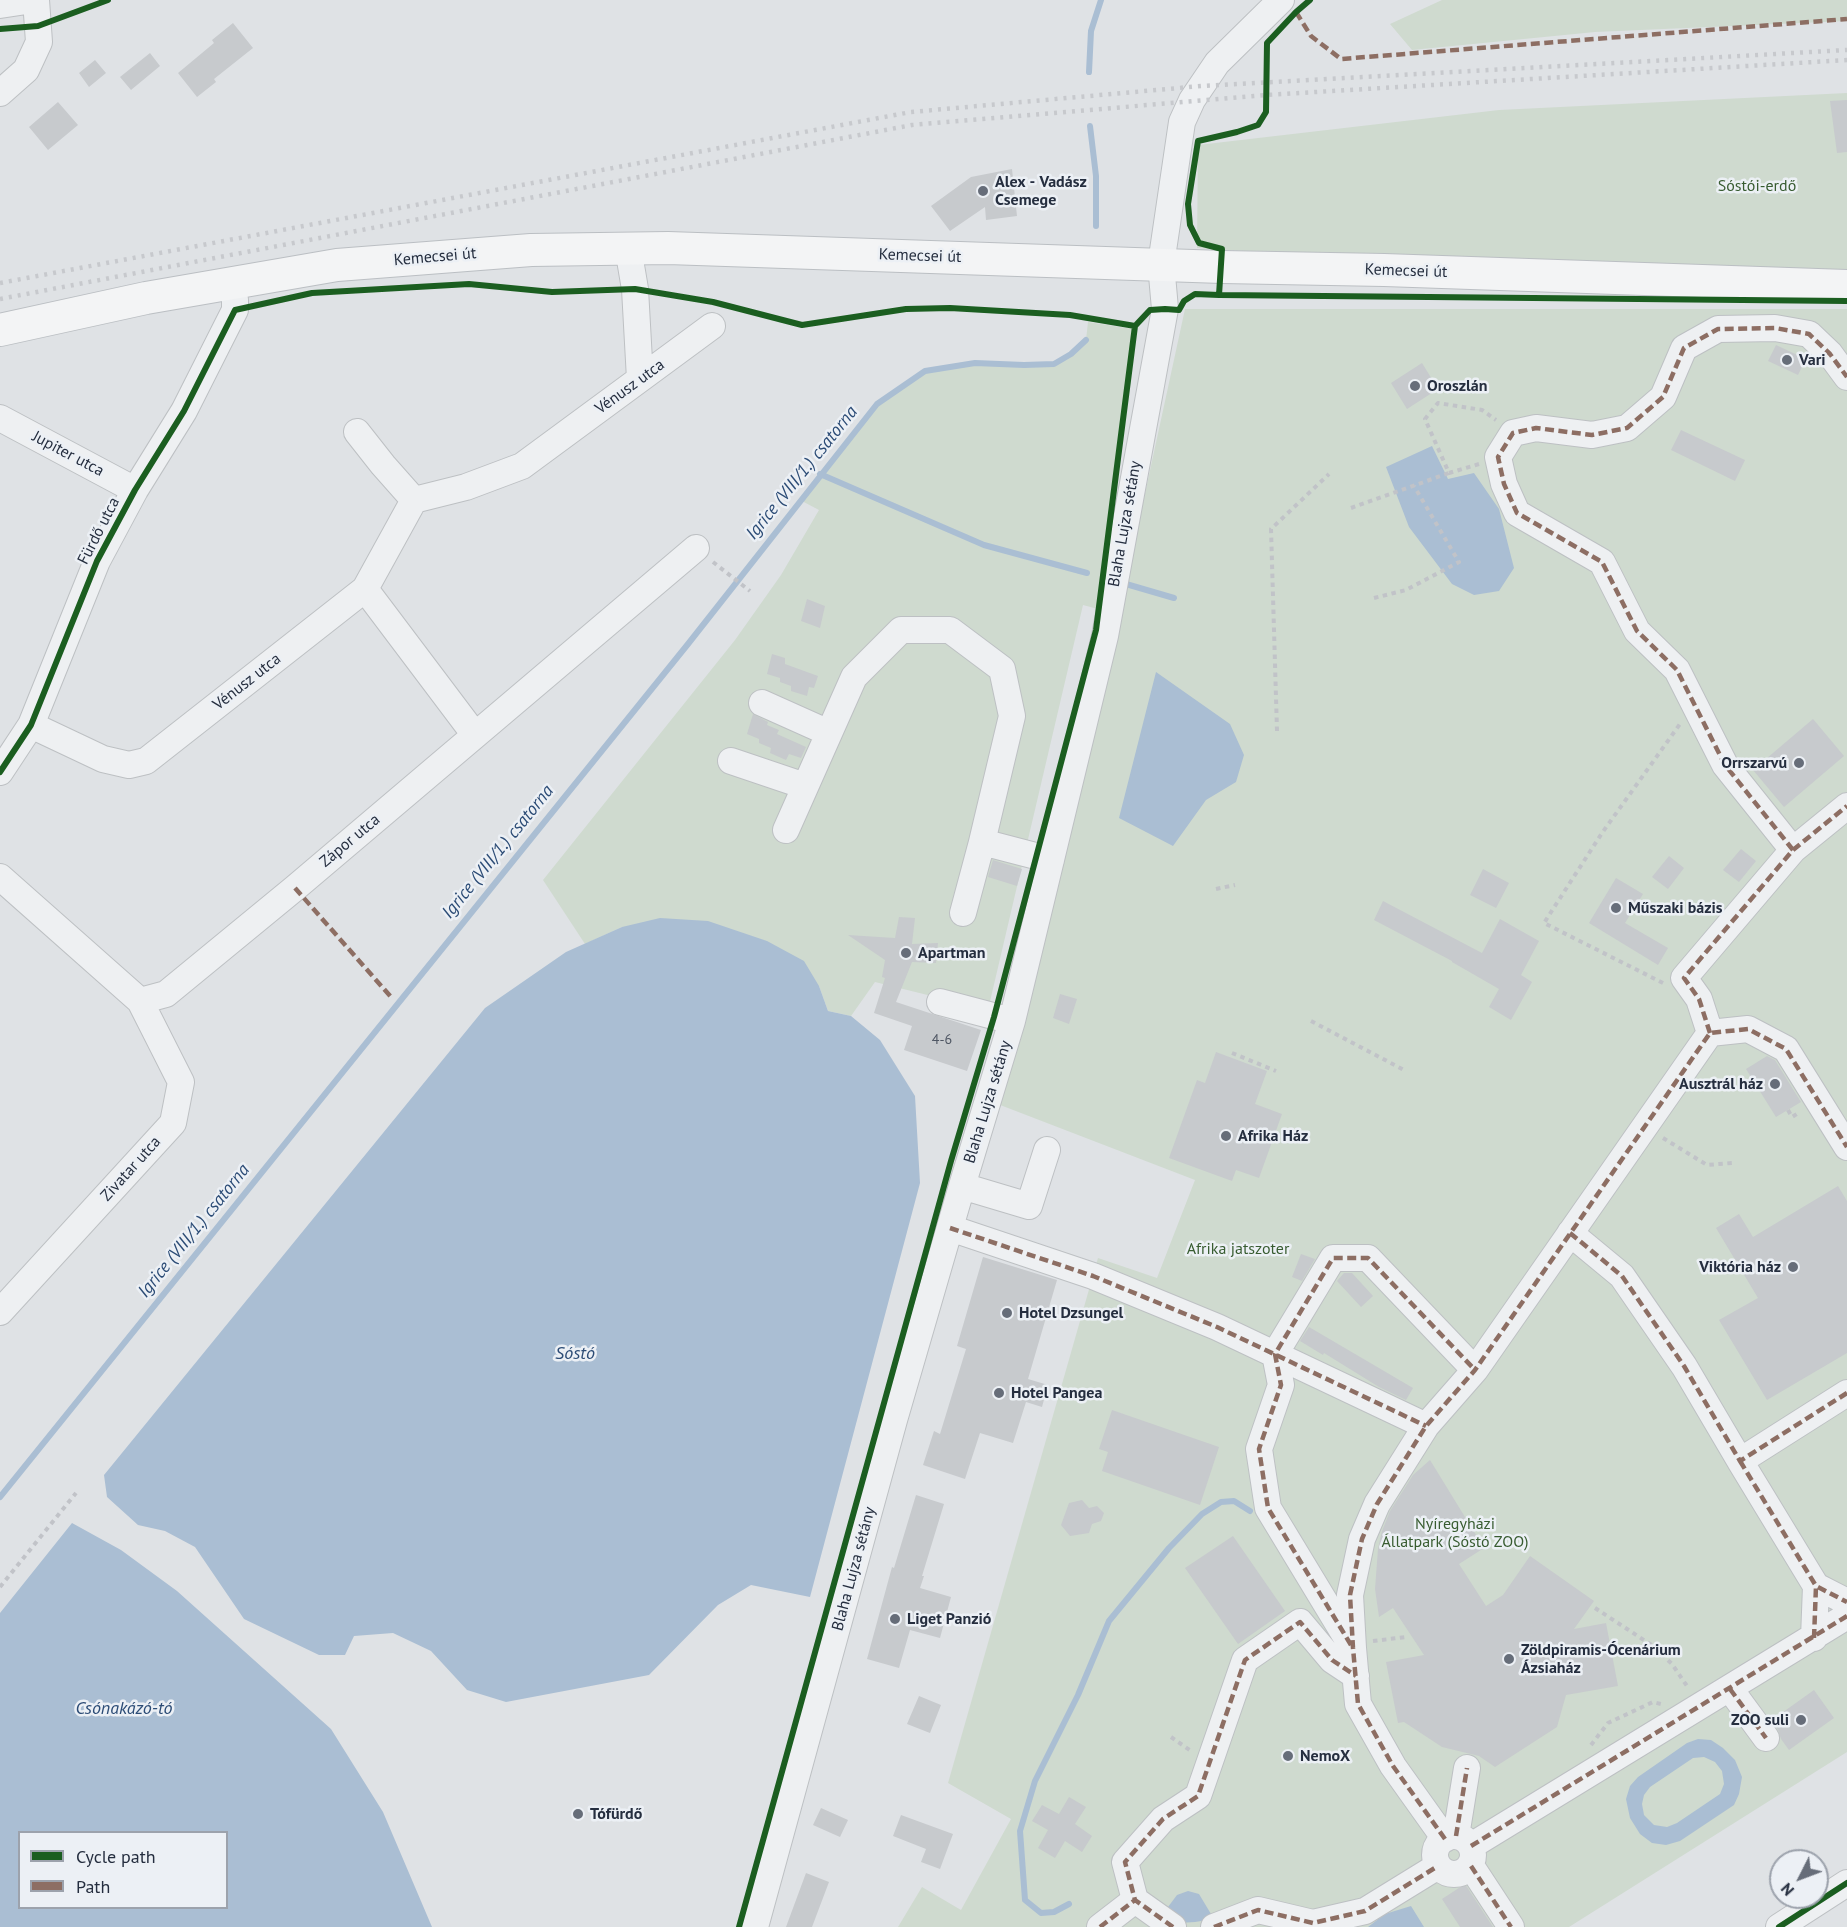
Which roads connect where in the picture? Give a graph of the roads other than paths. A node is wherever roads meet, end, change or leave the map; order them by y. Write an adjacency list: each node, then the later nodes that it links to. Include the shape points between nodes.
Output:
1 (35, 0): 3 (street); 4 (street, via 39,42 26,70)
2 (1281, 0): 6 (street, Blaha Lujza sétány, via 1217,63 1182,122)
3 (0, 5)
4 (0, 93)
5 (628, 248): 6 (main road, Kemecsei út); 7 (main road, Kemecsei út, via 519,250 337,265); 12 (street, via 635,289)
6 (1161, 264): 8 (main road, Kemecsei út); 30 (street, Blaha Lujza sétány, via 1165,309 1107,624)
7 (232, 284): 10 (main road, Kemecsei út); 15 (street, Fürdő utca, via 235,310 184,411)
8 (1847, 286)
9 (712, 326): 12 (street, Vénusz utca)
10 (0, 330)
11 (1847, 377): 29 (street, via 1809,334 1775,328 1718,329 1684,348 1663,397 1627,428 1592,435 1536,428 1513,433 1498,457 1517,513 1602,562 1637,631 1677,670 1725,765)
12 (640, 379): 16 (street, Vénusz utca, via 522,466 466,487)
13 (0, 418): 15 (street, Jupiter utca)
14 (357, 432): 16 (street)
15 (135, 490): 20 (street, Fürdő utca, via 97,561)
16 (414, 500): 18 (street, Vénusz utca)
17 (696, 548): 22 (street, Zápor utca)
18 (365, 589): 20 (street, Vénusz utca, via 146,761 129,765 103,759); 22 (street)
19 (762, 703): 21 (street)
20 (31, 725): 24 (street, Fürdő utca)
21 (829, 733): 25 (street); 28 (street, via 854,677 901,630 950,630 1002,669 1012,716)
22 (475, 735): 33 (street, Zápor utca, via 166,994)
23 (731, 761): 25 (street)
24 (0, 772)
25 (805, 786): 27 (street)
26 (1847, 806): 29 (street)
27 (786, 830)
28 (982, 842): 30 (street); 32 (street)
29 (1793, 850): 36 (street, via 1684,978 1699,999)
30 (1051, 860): 35 (street, Blaha Lujza sétány)
31 (0, 878): 33 (street)
32 (963, 913)
33 (140, 1001): 42 (street, Zivatar utca, via 181,1082 173,1123)
34 (940, 1002): 35 (street)
35 (1012, 1021): 39 (street, Blaha Lujza sétány)
36 (1710, 1033): 37 (street, via 1748,1029 1786,1049); 41 (street)
37 (1847, 1147)
38 (1047, 1150): 39 (street, via 1029,1206)
39 (962, 1186): 40 (street, Blaha Lujza sétány)
40 (950, 1228): 43 (street, via 1093,1276); 60 (street, Blaha Lujza sétány)
41 (1570, 1233): 44 (street); 47 (street, via 1622,1276 1684,1366)
42 (0, 1312)
43 (1275, 1354): 44 (street, via 1333,1258 1368,1258); 46 (street); 52 (street, via 1281,1385 1259,1449 1268,1508)
44 (1475, 1370): 46 (street)
45 (1847, 1393): 47 (street)
46 (1426, 1426): 52 (street, via 1377,1504 1362,1539 1350,1595)
47 (1740, 1461): 48 (street)
48 (1816, 1586): 49 (street); 51 (street)
49 (1847, 1602)
50 (1847, 1616): 51 (street)
51 (1814, 1638): 54 (street)
52 (1353, 1648): 53 (street)
53 (1356, 1676): 57 (street, via 1358,1704 1393,1766); 59 (street, via 1332,1660 1300,1622 1245,1660 1198,1796 1163,1819 1125,1862)
54 (1730, 1689): 55 (street); 57 (street)
55 (1766, 1738)
56 (1467, 1768): 57 (street)
57 (1461, 1847): 63 (street, via 1467,1870 1457,1875 1438,1866 1365,1911 1313,1923 1258,1910); 64 (street)
58 (1847, 1882): 65 (street)
59 (1135, 1900): 61 (street); 62 (street)
60 (756, 1927)
61 (1100, 1927)
62 (1173, 1927)
63 (1214, 1927)
64 (1511, 1927)
65 (1779, 1927)

